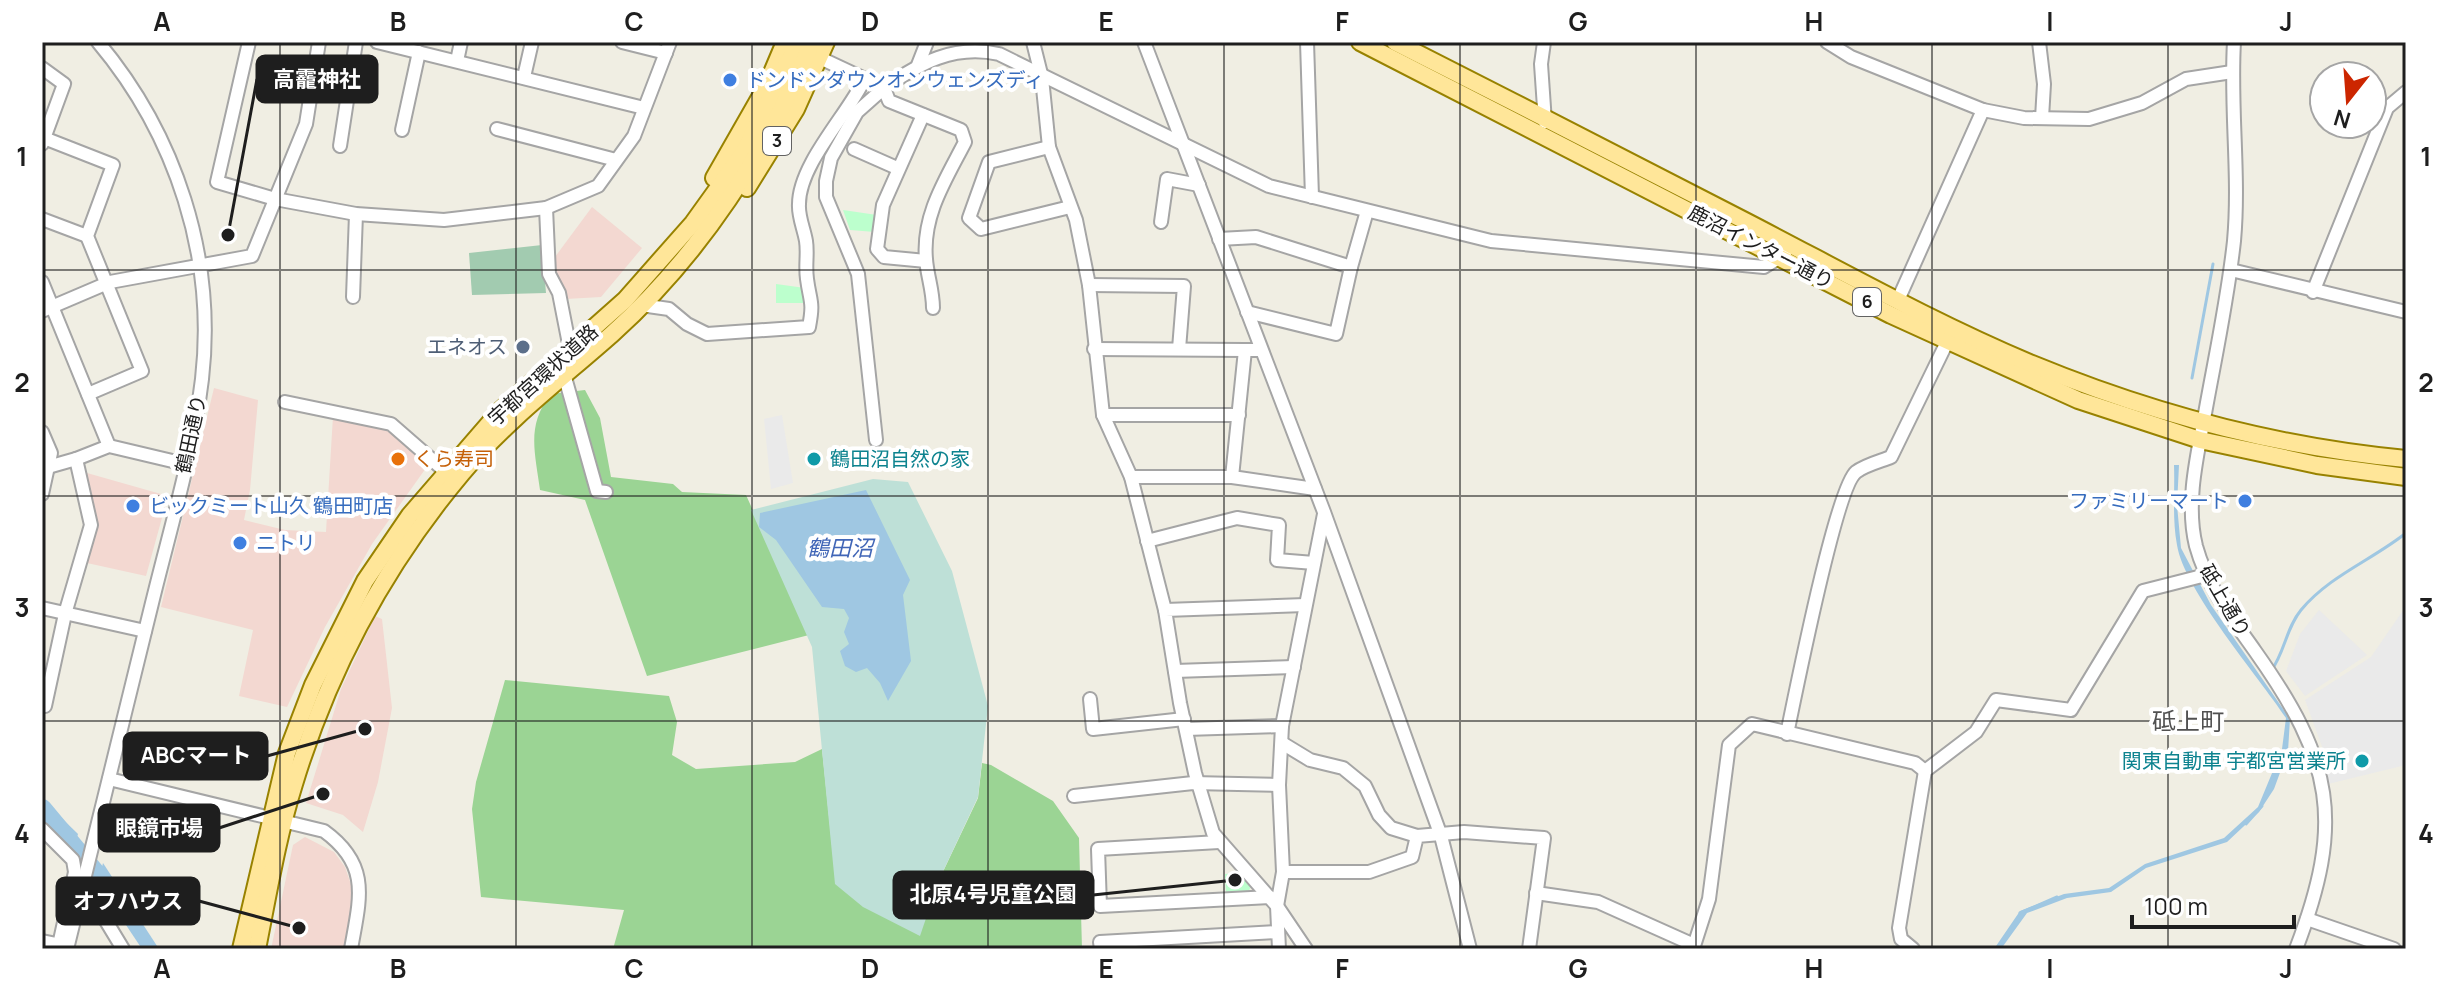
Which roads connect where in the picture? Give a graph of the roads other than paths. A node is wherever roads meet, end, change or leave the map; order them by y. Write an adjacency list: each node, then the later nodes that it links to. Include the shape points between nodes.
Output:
1 (98, 42): 62 (street, 鶴田通り, via 158,130 185,200)
2 (249, 42): 50 (street, via 217,182)
3 (319, 42): 50 (street, via 306,124)
4 (356, 42): 42 (street)
5 (377, 42): 24 (street)
6 (461, 42): 25 (street)
7 (532, 42): 30 (street)
8 (622, 42): 22 (street)
9 (785, 42): 57 (main road, 3, via 713,180)
10 (798, 42): 57 (main road, 宇都宮環状道路 / 3, via 744,152)
11 (812, 42): 57 (main road, 宇都宮環状道路 / 3, via 756,155)
12 (927, 42): 26 (street)
13 (1033, 42): 29 (street)
14 (1144, 42): 44 (street)
15 (1307, 42): 49 (street)
16 (1360, 42): 38 (main road, 鹿沼インター通り / 6)
17 (1395, 42): 38 (main road, 鹿沼インター通り / 6)
18 (1544, 42): 38 (street)
19 (1827, 42): 35 (street, via 1851,57)
20 (2039, 42): 37 (street)
21 (2234, 42): 28 (street, 砥上通り)
22 (668, 47): 34 (street)
23 (823, 50): 31 (street); 57 (main road, 3, via 766,161 731,212)
24 (419, 52): 25 (street); 40 (street)
25 (457, 61): 30 (street)
26 (918, 65): 29 (street, via 945,54 981,50); 32 (street)
27 (42, 68): 41 (street, via 64,84)
28 (2232, 72): 37 (street, via 2186,79 2142,103 2089,119); 64 (street, 砥上通り, via 2236,207)
29 (1041, 75): 43 (street); 44 (street)
30 (524, 77): 34 (street)
31 (864, 80): 32 (street); 71 (street, via 837,127 819,146 798,203 814,301 809,327 707,334 669,309)
32 (884, 88): 36 (street, via 889,101); 89 (street, via 857,112 831,158 826,181 826,197 858,274)
33 (2406, 92): 68 (street, via 2387,108)
34 (644, 108): 46 (street, via 634,136)
35 (1983, 110): 37 (street); 70 (street)
36 (923, 115): 47 (street); 61 (street, via 961,130 965,142 930,210)
37 (2042, 118)
38 (1544, 127): 60 (main road, 鹿沼インター通り / 6)
39 (497, 129): 46 (street)
40 (402, 130)
41 (43, 141): 58 (street, via 113,165)
42 (340, 146)
43 (1049, 147): 51 (street); 51 (street, via 989,162 969,218 981,229)
44 (1185, 148): 48 (street); 49 (street, via 1269,186)
45 (854, 149): 47 (street)
46 (616, 160): 52 (street, via 598,186)
47 (897, 168): 61 (street, via 883,205 877,249 884,257)
48 (1199, 185): 56 (street, via 1167,179); 59 (street)
49 (1312, 197): 53 (street)
50 (275, 199): 54 (street); 62 (street, via 252,256)
51 (1070, 207): 67 (street)
52 (546, 208): 54 (street, via 444,220); 77 (street, via 549,274 559,293)
53 (1367, 211): 60 (street, via 1491,241 1764,267); 63 (street)
54 (356, 214): 69 (street)
55 (42, 219): 58 (street)
56 (1161, 222)
57 (701, 224): 71 (main road, 宇都宮環状道路 / 3); 77 (main road, 宇都宮環状道路 / 3)
58 (87, 236): 66 (street)
59 (1219, 239): 63 (street, via 1256,237); 74 (street)
60 (1787, 251): 70 (main road, 鹿沼インター通り / 6); 76 (main road, 鹿沼インター通り / 6)
61 (926, 261): 72 (street)
62 (200, 265): 66 (street); 94 (street, 鶴田通り, via 204,353)
63 (1351, 267): 74 (street, via 1336,334)
64 (2231, 270): 68 (street); 87 (street, 砥上通り)
65 (42, 282): 73 (street)
66 (106, 284): 73 (street); 83 (street, via 142,371)
67 (1089, 285): 78 (street); 79 (street, via 1184,286)
68 (2313, 292): 75 (street)
69 (353, 297)
70 (1898, 300): 76 (main road, 鹿沼インター通り / 6)
71 (641, 305): 82 (main road, 宇都宮環状道路 / 3)
72 (933, 308)
73 (47, 309): 83 (street)
74 (1247, 312): 81 (street)
75 (2406, 312)
76 (1950, 335): 87 (main road, 鹿沼インター通り / 6); 90 (main road, 鹿沼インター通り / 6, via 2078,400); 118 (street, via 1891,457 1856,472 1849,483)
77 (570, 349): 96 (main road, 宇都宮環状道路 / 3, via 500,411)
78 (1094, 349): 79 (street); 85 (street)
79 (1179, 349): 80 (street)
80 (1245, 350): 81 (street); 86 (street)
81 (1261, 350): 100 (street)
82 (564, 374): 101 (street, via 597,491); 125 (main road, 宇都宮環状道路 / 3, via 469,465 384,579 325,693)
83 (88, 394): 91 (street)
84 (285, 402): 96 (street, via 391,424)
85 (1103, 415): 86 (street); 97 (street)
86 (1239, 415): 98 (street)
87 (2203, 422): 90 (street, 砥上通り); 93 (main road, 鹿沼インター通り / 6, via 2320,448)
88 (42, 432): 95 (street, via 51,453)
89 (876, 440)
90 (2200, 440): 99 (main road, 鹿沼インター通り / 6); 106 (street, 砥上通り, via 2192,521)
91 (109, 446): 92 (street); 94 (street)
92 (76, 459): 95 (street); 110 (street, via 91,525)
93 (2406, 459)
94 (185, 464): 111 (street, 鶴田通り)
95 (48, 467): 102 (street)
96 (446, 472): 125 (main road, 宇都宮環状道路 / 3, via 393,539 343,621 287,753)
97 (1131, 477): 98 (street); 104 (street)
98 (1232, 477): 100 (street)
99 (2406, 477)
100 (1315, 489): 103 (street)
101 (606, 492)
102 (42, 494)
103 (1324, 512): 105 (street); 128 (street)
104 (1147, 541): 105 (street, via 1237,518 1279,525 1277,560); 109 (street)
105 (1314, 563): 107 (street)
106 (2206, 575): 120 (street, via 2143,591 2071,710 1996,700 1976,732); 134 (street, 砥上通り, via 2294,708 2317,760 2326,838)
107 (1305, 605): 109 (street); 112 (street)
108 (42, 608): 110 (street)
109 (1165, 610): 113 (street)
110 (65, 614): 111 (street); 115 (street)
111 (145, 631): 121 (street, 鶴田通り)
112 (1294, 667): 113 (street); 117 (street)
113 (1175, 671): 116 (street)
114 (1090, 699): 116 (street, via 1093,729)
115 (42, 706)
116 (1185, 724): 117 (street); 122 (street)
117 (1282, 726): 119 (street)
118 (1787, 734): 120 (street, via 1915,763); 138 (street, via 1752,724 1729,745 1709,899)
119 (1282, 743): 123 (street); 127 (street, via 1310,760 1343,768 1365,786 1391,828)
120 (1925, 771): 149 (street, via 1899,928 1901,939)
121 (109, 779): 125 (street); 131 (street, 鶴田通り)
122 (1200, 785): 123 (street); 124 (street); 129 (street)
123 (1279, 785): 130 (street)
124 (1074, 796)
125 (277, 819): 141 (main road, 宇都宮環状道路 / 3); 142 (main road, 宇都宮環状道路 / 3); 143 (street, via 324,831 346,847 357,869 360,899)
126 (42, 829): 137 (street, via 73,860)
127 (1417, 836): 128 (street); 130 (street, via 1412,857 1369,872)
128 (1441, 836): 132 (street, via 1464,832 1544,838); 147 (street)
129 (1219, 842): 133 (street); 133 (street, via 1098,849 1100,906)
130 (1283, 872): 133 (street)
131 (83, 883): 137 (street); 140 (street)
132 (1536, 893): 138 (street, via 1598,902); 148 (street)
133 (1274, 902): 135 (street); 146 (street)
134 (2307, 919): 139 (street); 150 (street, 砥上通り)
135 (1278, 932): 144 (street, via 1100,942); 145 (street)
136 (42, 941): 137 (street)
137 (64, 947)
138 (1694, 947)
139 (2388, 948)
140 (123, 949)
141 (241, 949)
142 (257, 949)
143 (351, 949)
144 (1101, 949)
145 (1279, 949)
146 (1306, 949)
147 (1470, 949)
148 (1529, 949)
149 (1913, 949)
150 (2296, 949)

